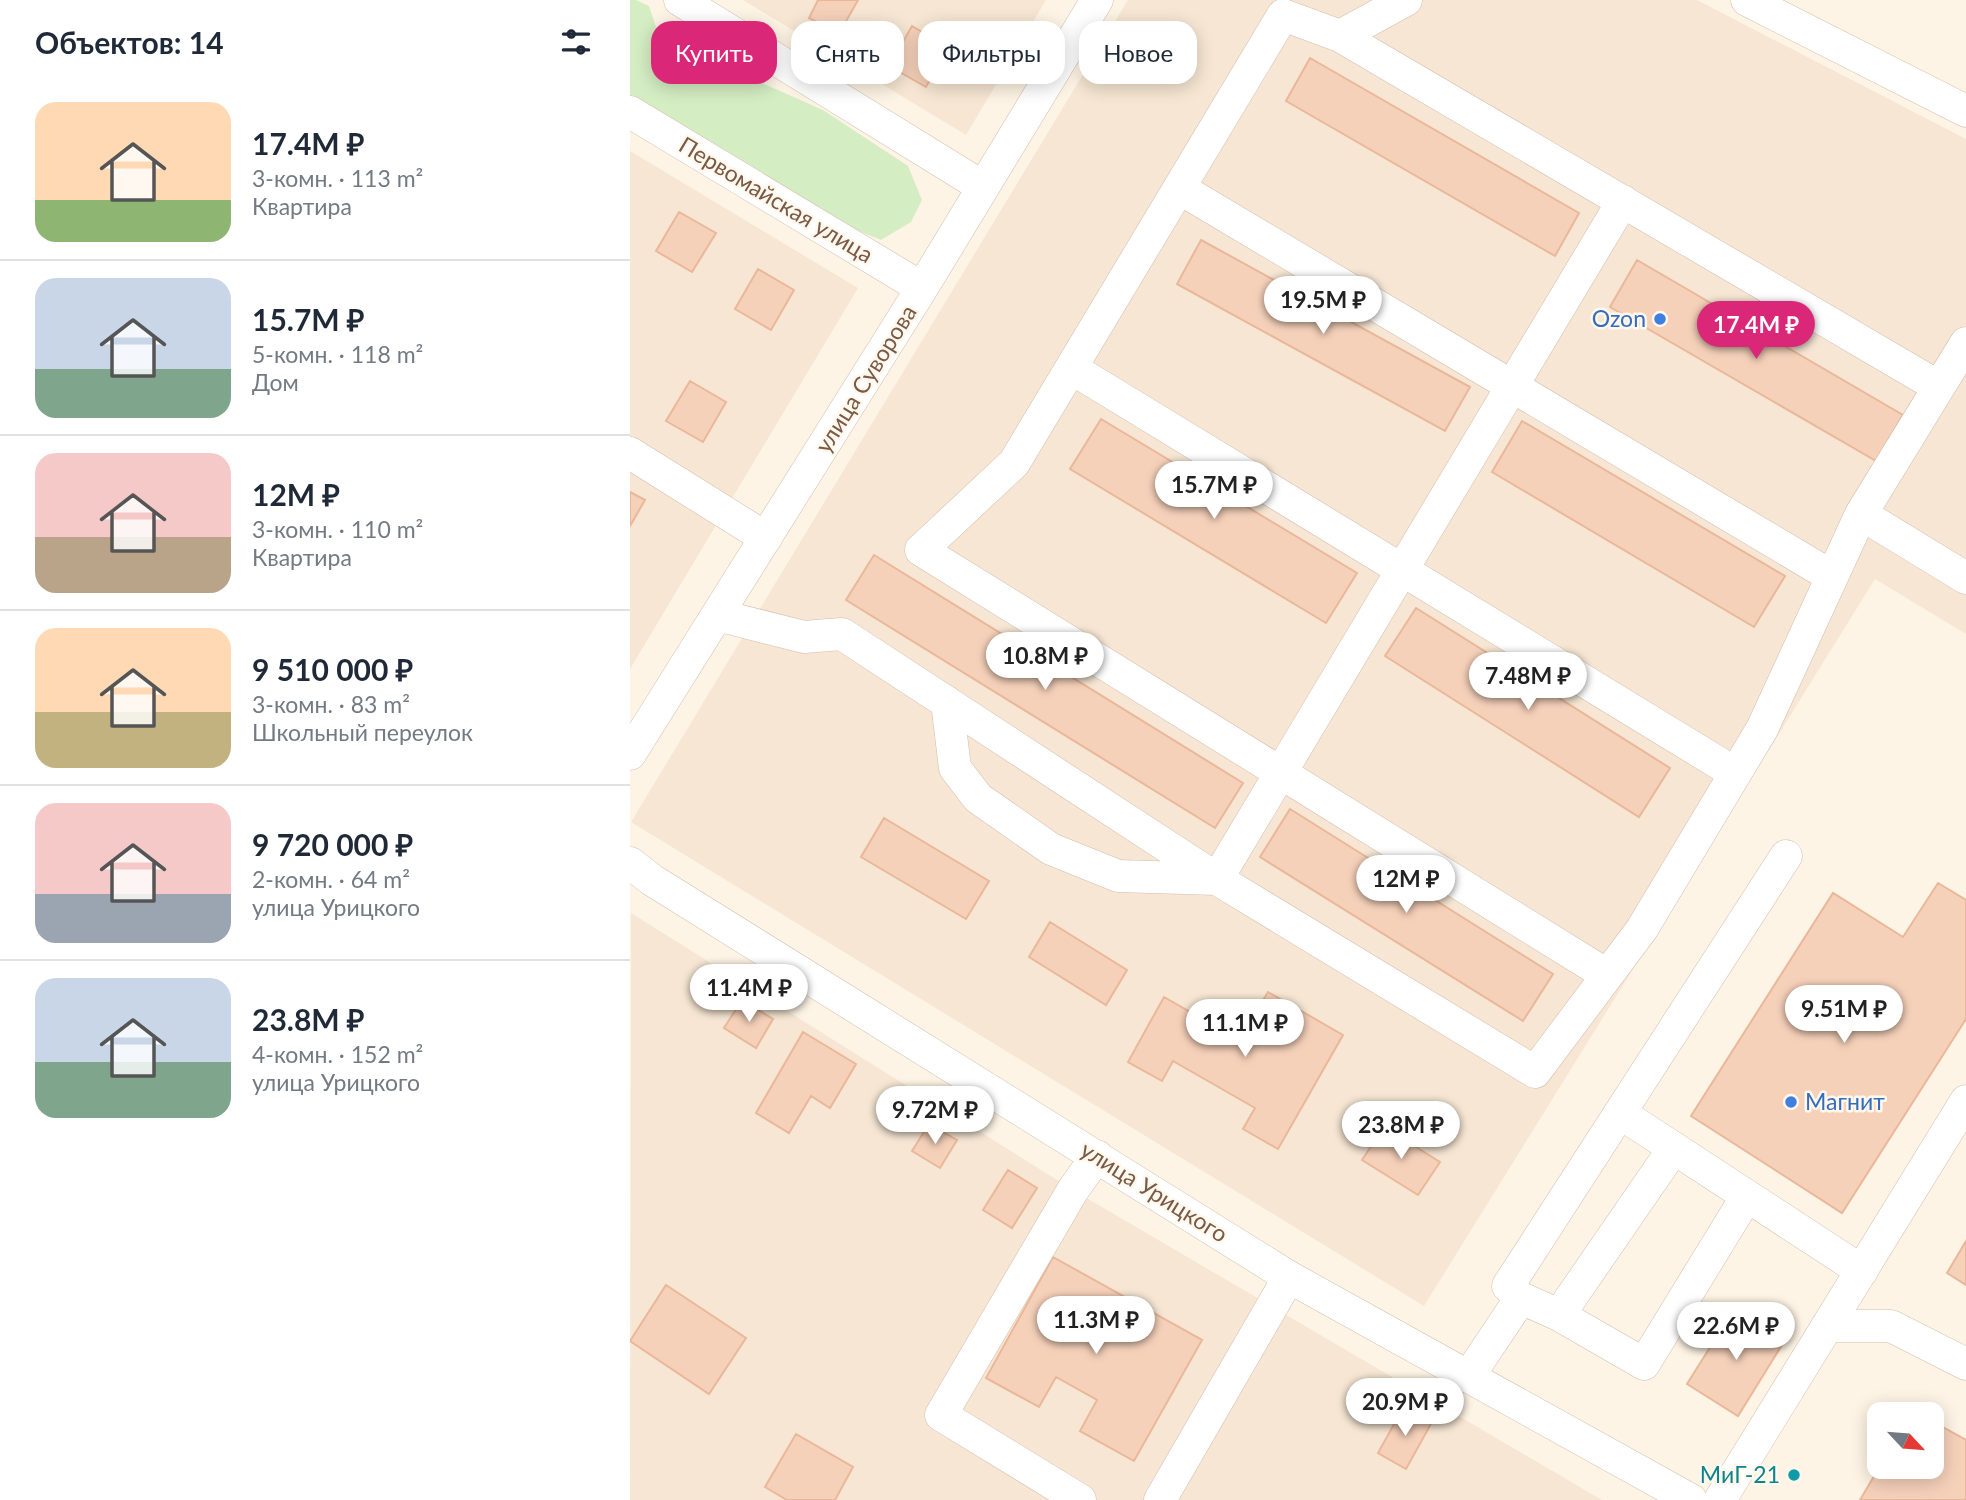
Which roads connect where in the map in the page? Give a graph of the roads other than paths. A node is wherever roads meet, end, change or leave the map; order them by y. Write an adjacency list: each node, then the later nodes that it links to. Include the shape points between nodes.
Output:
1 (680, 0): 8 (street)
2 (1097, 0): 8 (street, улица Суворова)
3 (1406, 0): 5 (street)
4 (1747, 0): 6 (street)
5 (1340, 36): 9 (street, via 1283,15); 10 (street)
6 (1966, 111)
7 (630, 112): 11 (street, Первомайская улица)
8 (983, 187): 11 (street, улица Суворова)
9 (1179, 188): 13 (street); 14 (street)
10 (1623, 201): 14 (street); 15 (street)
11 (922, 288): 18 (street, улица Суворова)
12 (1966, 343): 15 (street)
13 (1071, 368): 19 (street); 25 (street, via 1014,463 921,550)
14 (1513, 386): 19 (street); 20 (street)
15 (1939, 387): 17 (street)
16 (630, 453): 18 (street)
17 (1861, 514): 20 (street); 21 (street)
18 (766, 538): 22 (street, улица Суворова)
19 (1402, 570): 25 (street); 26 (street)
20 (1831, 576): 26 (street, via 1762,729)
21 (1966, 578)
22 (717, 615): 23 (street, via 804,637 842,634); 24 (street, улица Суворова)
23 (947, 702): 29 (street); 29 (street, via 956,768 978,798 1051,849 1118,876)
24 (630, 754)
25 (1281, 773): 29 (street); 30 (street)
26 (1735, 774): 30 (street, via 1642,929)
27 (1786, 856): 32 (street)
28 (630, 863): 34 (street, улица Урицкого)
29 (1217, 879): 30 (street, via 1535,1072)
30 (1607, 975)
31 (1966, 1101): 36 (street)
32 (1620, 1113): 33 (street); 38 (street, via 1508,1286)
33 (1674, 1148): 35 (street); 39 (street)
34 (1097, 1157): 37 (street, улица Урицкого); 43 (street, via 941,1415)
35 (1747, 1196): 36 (street); 39 (street, via 1644,1364)
36 (1862, 1271): 40 (street)
37 (1289, 1277): 42 (street, улица Урицкого); 44 (street)
38 (1521, 1298): 39 (street); 42 (street)
39 (1559, 1315)
40 (1827, 1326): 41 (street, via 1891,1326); 46 (street)
41 (1966, 1364)
42 (1468, 1377): 45 (street, улица Урицкого)
43 (1080, 1500)
44 (1160, 1500)
45 (1691, 1500)
46 (1720, 1500)

